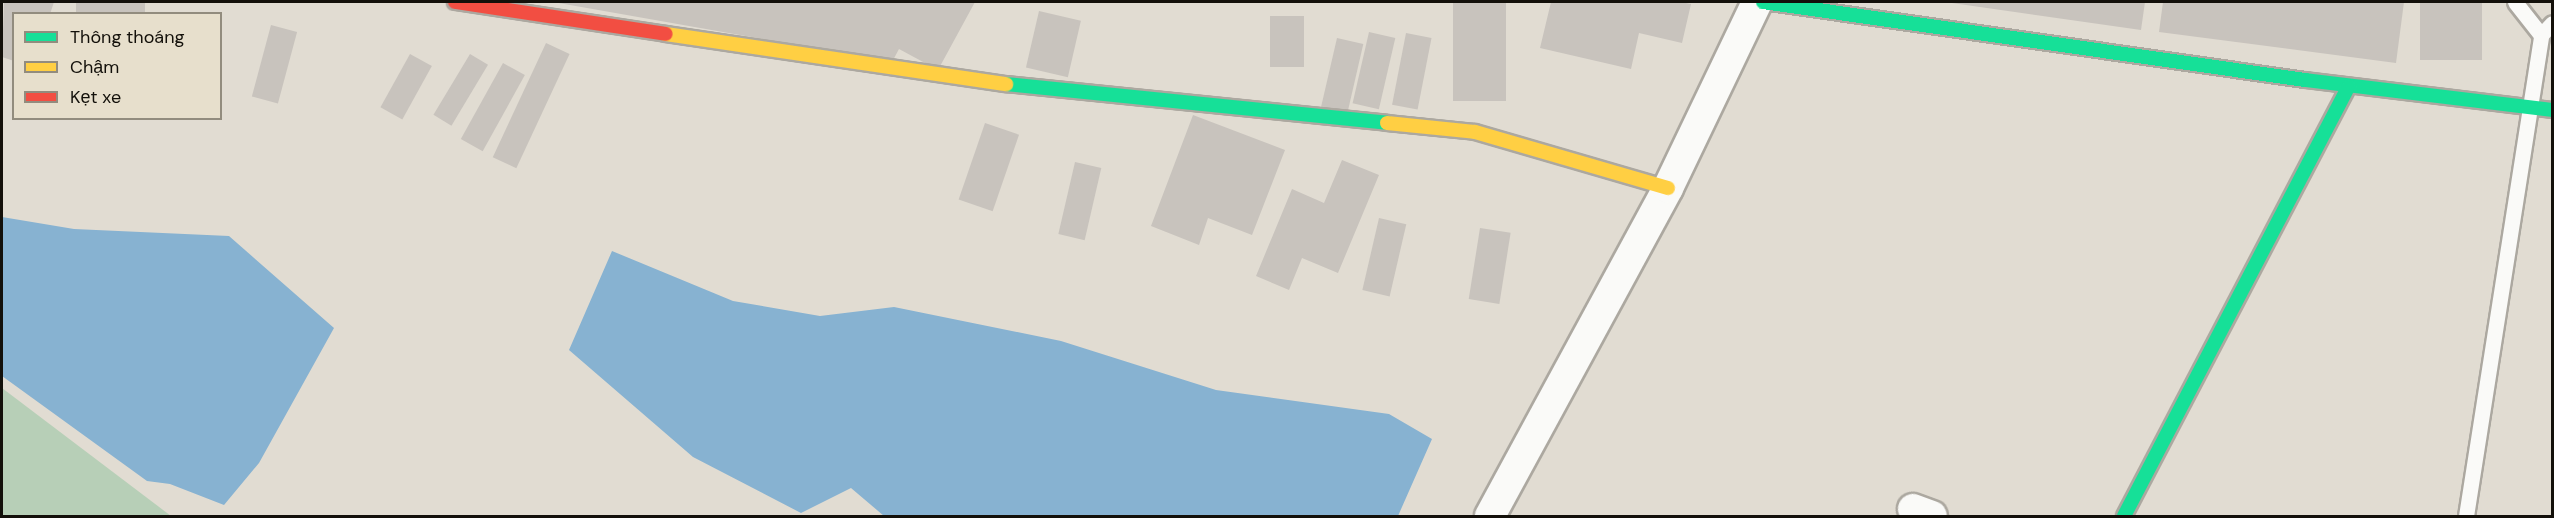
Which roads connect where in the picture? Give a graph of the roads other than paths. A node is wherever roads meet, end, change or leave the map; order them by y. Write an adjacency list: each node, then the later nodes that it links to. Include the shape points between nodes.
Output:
1 (455, 2): 10 (street, via 960,79 1475,132)
2 (1756, 2): 10 (street)
3 (1763, 2): 7 (street)
4 (2515, 2): 6 (lane)
5 (2553, 23): 6 (lane)
6 (2541, 35): 8 (lane)
7 (2349, 86): 8 (street); 12 (street)
8 (2529, 107): 9 (street); 13 (lane)
9 (2553, 110)
10 (1668, 188): 11 (street)
11 (1490, 516)
12 (2124, 516)
13 (2466, 516)

